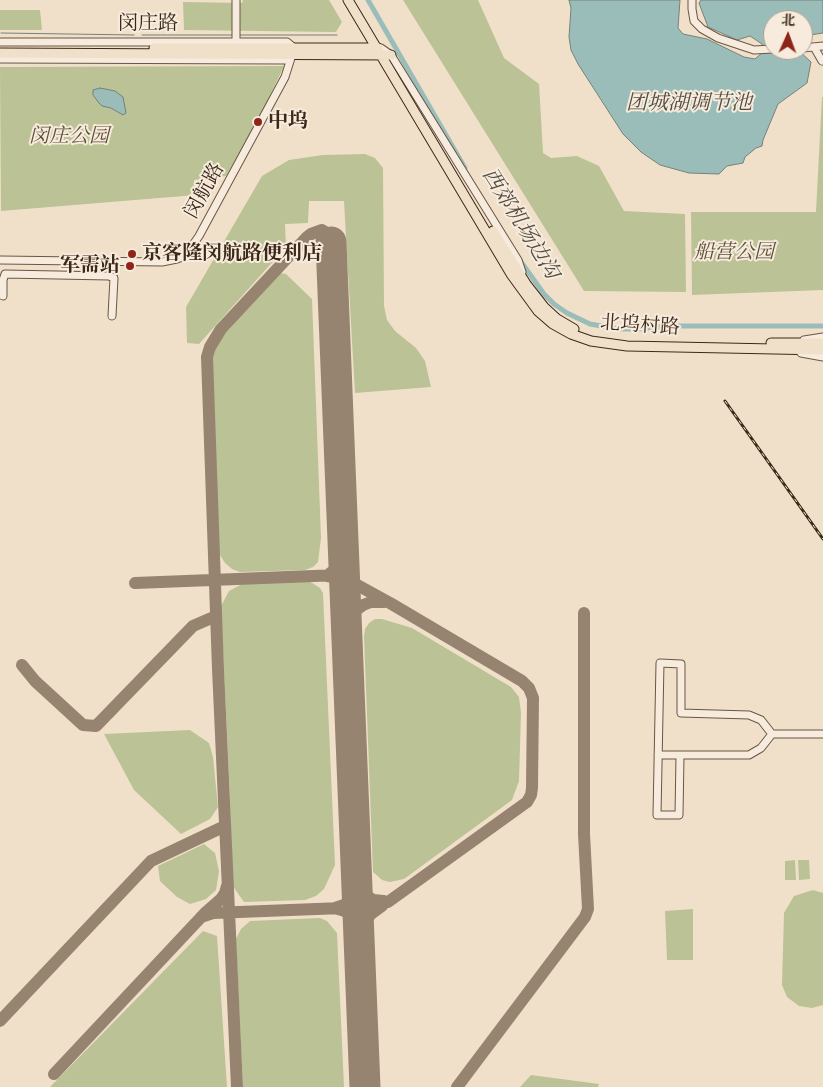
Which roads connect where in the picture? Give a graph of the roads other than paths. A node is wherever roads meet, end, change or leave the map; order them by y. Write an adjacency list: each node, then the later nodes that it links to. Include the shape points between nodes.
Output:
1 (236, 0): 5 (street)
2 (348, 0): 13 (main road, 北坞村路)
3 (354, 0): 13 (main road, 北坞村路)
4 (692, 0): 10 (street, via 694,21 702,29 718,38 754,50)
5 (236, 37): 11 (street, 闵庄路); 12 (street, 闵庄路, via 287,42)
6 (0, 42): 11 (street, 闵庄路)
7 (823, 46): 9 (street)
8 (0, 48): 11 (main road, 闵庄路)
9 (814, 48): 16 (street)
10 (763, 50)
11 (49, 51): 12 (main road, 闵庄路); 14 (main road, 闵庄路); 15 (street, 闵庄路)
12 (293, 51): 13 (main road, 闵庄路); 17 (street, 闵航路, via 285,77 185,256 162,262)
13 (383, 52): 21 (main road, 北坞村路, via 526,284 557,319 592,336 627,341); 23 (main road, 北坞村路, via 511,274 538,311 554,324 571,334 610,345)
14 (0, 53)
15 (0, 59)
16 (822, 61)
17 (0, 260)
18 (3, 296): 19 (street, via 5,274 109,276 114,278)
19 (112, 316)
20 (823, 337): 21 (street, 北坞村路)
21 (788, 343): 22 (main road, 北坞村路)
22 (823, 343)
23 (778, 349): 24 (main road, 北坞村路); 25 (street, 北坞村路)
24 (823, 350)
25 (823, 357)
26 (772, 734): 27 (street); 28 (street, via 761,720 749,714 681,713 681,664 660,663); 29 (street, via 761,748 749,755)
27 (823, 734)
28 (658, 755): 29 (street); 29 (street, via 657,814 679,815)
29 (680, 756)

